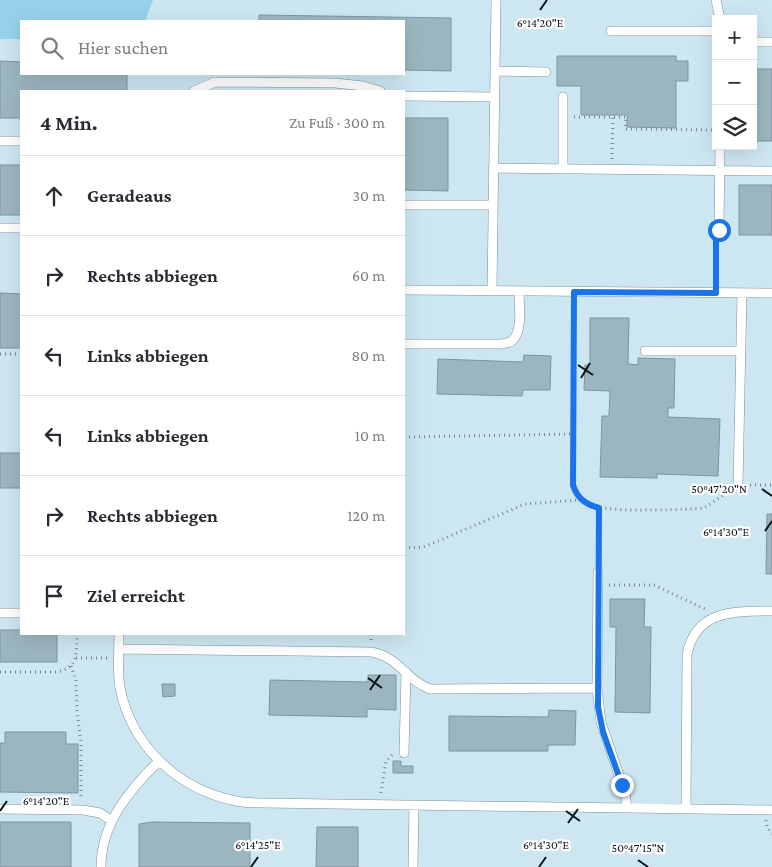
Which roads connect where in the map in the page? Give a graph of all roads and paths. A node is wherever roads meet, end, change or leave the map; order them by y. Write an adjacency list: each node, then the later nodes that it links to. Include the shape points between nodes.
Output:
1 (496, 0): 8 (lane)
2 (716, 0): 3 (lane)
3 (719, 15)
4 (611, 30): 5 (lane)
5 (712, 31)
6 (757, 42): 7 (lane)
7 (772, 42)
8 (495, 71): 9 (lane); 13 (lane)
9 (546, 72)
10 (196, 90): 11 (lane, via 215,82 335,83)
11 (377, 90)
12 (405, 96): 13 (lane)
13 (494, 97): 21 (lane)
14 (563, 97): 15 (lane)
15 (563, 117): 16 (path); 22 (lane)
16 (613, 117): 17 (path, via 626,117 626,129); 23 (path)
17 (712, 130)
18 (0, 141): 19 (lane)
19 (20, 141)
20 (720, 150): 24 (lane)
21 (494, 168): 22 (lane); 27 (lane)
22 (563, 169): 23 (lane)
23 (612, 169): 24 (lane)
24 (720, 170): 25 (lane); 30 (lane)
25 (772, 171)
26 (405, 205): 27 (lane)
27 (493, 206): 32 (lane)
28 (0, 228): 29 (lane)
29 (20, 228)
30 (719, 230): 35 (path, via 716,236)
31 (405, 290): 32 (lane)
32 (492, 291): 33 (lane)
33 (519, 292): 34 (lane); 38 (lane, via 519,324 511,342)
34 (574, 292): 35 (lane); 43 (path)
35 (716, 293): 36 (lane)
36 (742, 293): 37 (lane); 40 (lane)
37 (772, 293)
38 (405, 344)
39 (645, 351): 40 (lane)
40 (740, 351): 45 (lane)
41 (0, 354): 42 (path)
42 (20, 354)
43 (574, 434): 44 (path); 47 (path, via 573,485)
44 (405, 437)
45 (738, 485): 46 (path); 48 (path, via 704,508)
46 (772, 485)
47 (581, 500): 48 (path); 49 (path, via 525,504 436,542)
48 (599, 508): 50 (path)
49 (405, 548)
50 (598, 572): 51 (lane)
51 (598, 586): 55 (path, via 654,585); 63 (lane)
52 (772, 611): 55 (lane, via 739,611)
53 (0, 613): 54 (lane)
54 (20, 613)
55 (719, 616): 70 (lane, via 703,623 693,635 687,656)
56 (76, 635): 59 (path)
57 (119, 635): 58 (lane)
58 (119, 654): 59 (path); 62 (lane, via 371,652 390,658); 65 (lane, via 120,686 131,722)
59 (76, 658): 60 (path)
60 (71, 666): 61 (path, via 57,672); 71 (path, via 76,680 81,743)
61 (0, 672)
62 (406, 672): 63 (lane, via 424,686 440,690); 64 (lane)
63 (597, 688): 68 (lane, via 601,722)
64 (404, 749): 66 (path, via 386,761)
65 (158, 761): 66 (lane, via 194,787 238,802); 73 (lane, via 140,778)
66 (378, 804): 67 (lane)
67 (414, 805): 68 (lane); 75 (lane)
68 (627, 808): 70 (lane)
69 (0, 809): 71 (lane)
70 (686, 809): 72 (lane)
71 (81, 810): 73 (lane)
72 (772, 810)
73 (112, 820): 74 (lane, via 101,854)
74 (101, 867)
75 (413, 867)

